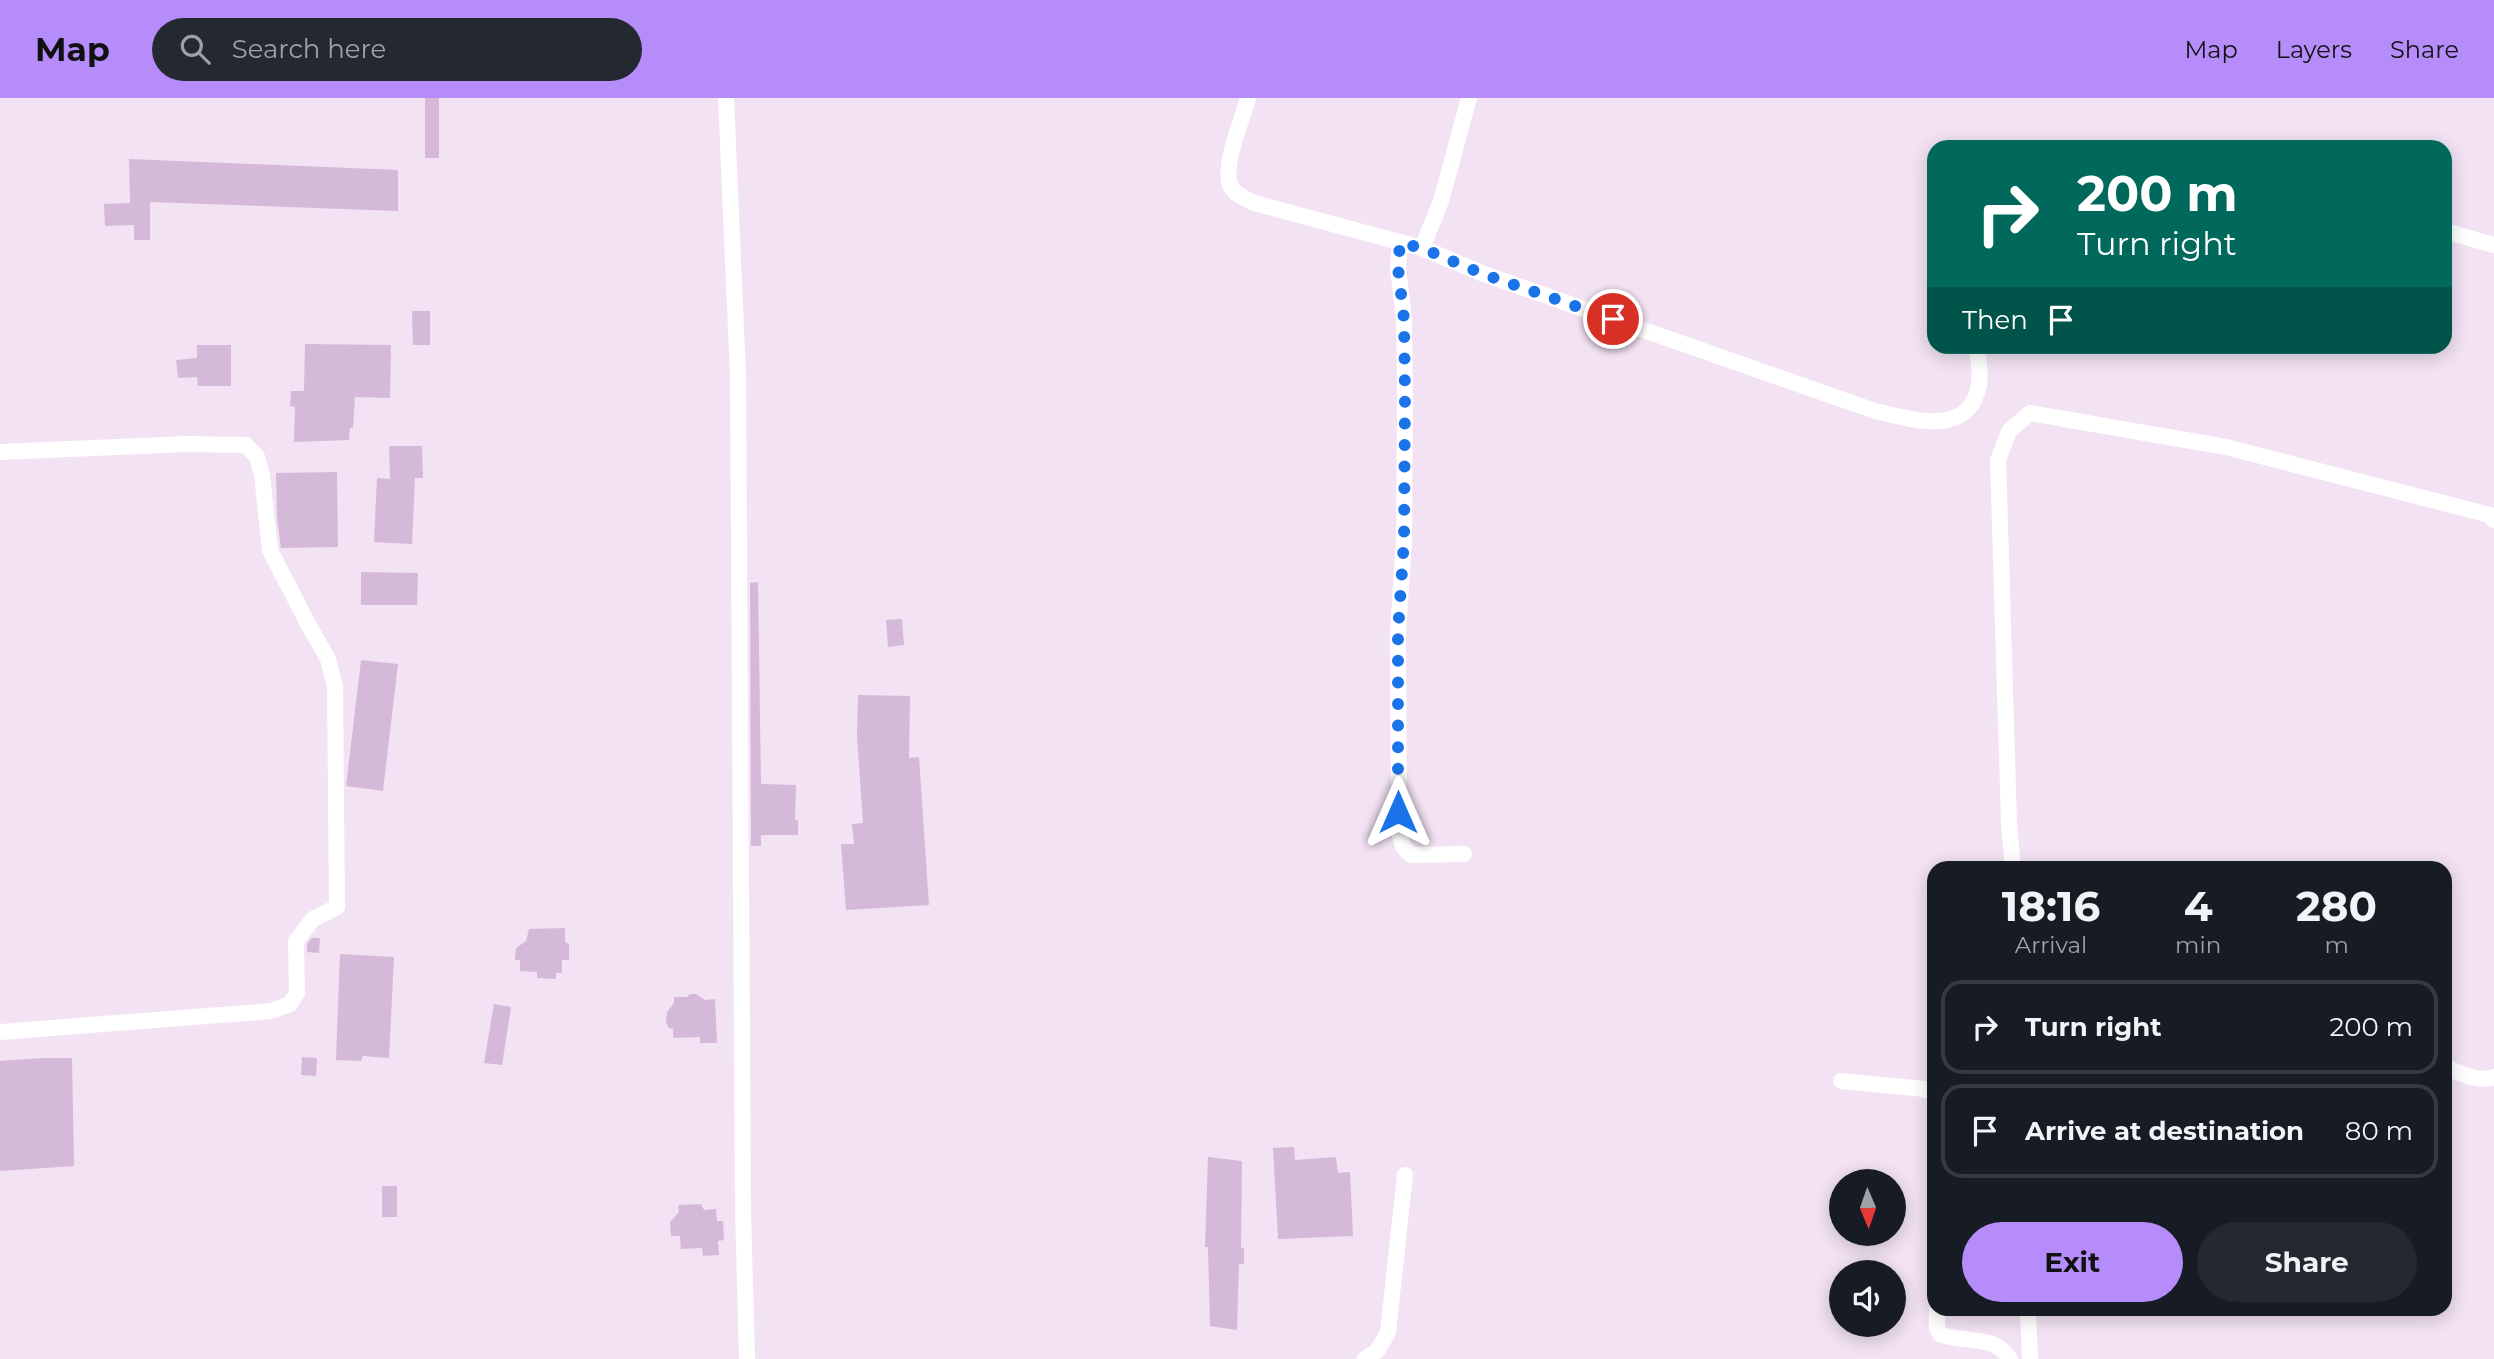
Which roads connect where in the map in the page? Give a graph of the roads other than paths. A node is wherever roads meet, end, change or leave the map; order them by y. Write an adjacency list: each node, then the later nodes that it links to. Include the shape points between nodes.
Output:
1 (726, 98): 21 (street, via 738,376)
2 (1248, 98): 5 (street, via 1229,172 1231,187 1238,195)
3 (1469, 98): 7 (street, via 1441,201)
4 (2452, 233): 6 (street)
5 (1400, 243): 7 (street); 11 (street, via 1405,407 1398,632 1399,832 1411,855)
6 (2494, 246)
7 (1422, 248): 8 (street, via 1483,274 1875,411 1926,423 1950,420 1975,400)
8 (1978, 354)
9 (0, 452): 13 (street, via 246,445 257,457 270,550 328,659 335,686 337,907 313,919 296,941 297,993 290,1004 271,1010)
10 (2494, 520): 12 (street, via 2490,515 2227,447 2030,413 2009,431 1998,460)
11 (1464, 854)
12 (2012, 861)
13 (0, 1032)
14 (2452, 1070): 15 (street, via 2475,1079)
15 (2494, 1077)
16 (1841, 1081): 17 (street)
17 (1927, 1090)
18 (1405, 1175): 22 (street, via 1388,1332 1378,1350)
19 (1937, 1316): 23 (street, via 1940,1334 1985,1341)
20 (2028, 1316): 24 (street)
21 (747, 1359)
22 (1365, 1359)
23 (2010, 1359)
24 (2030, 1359)

